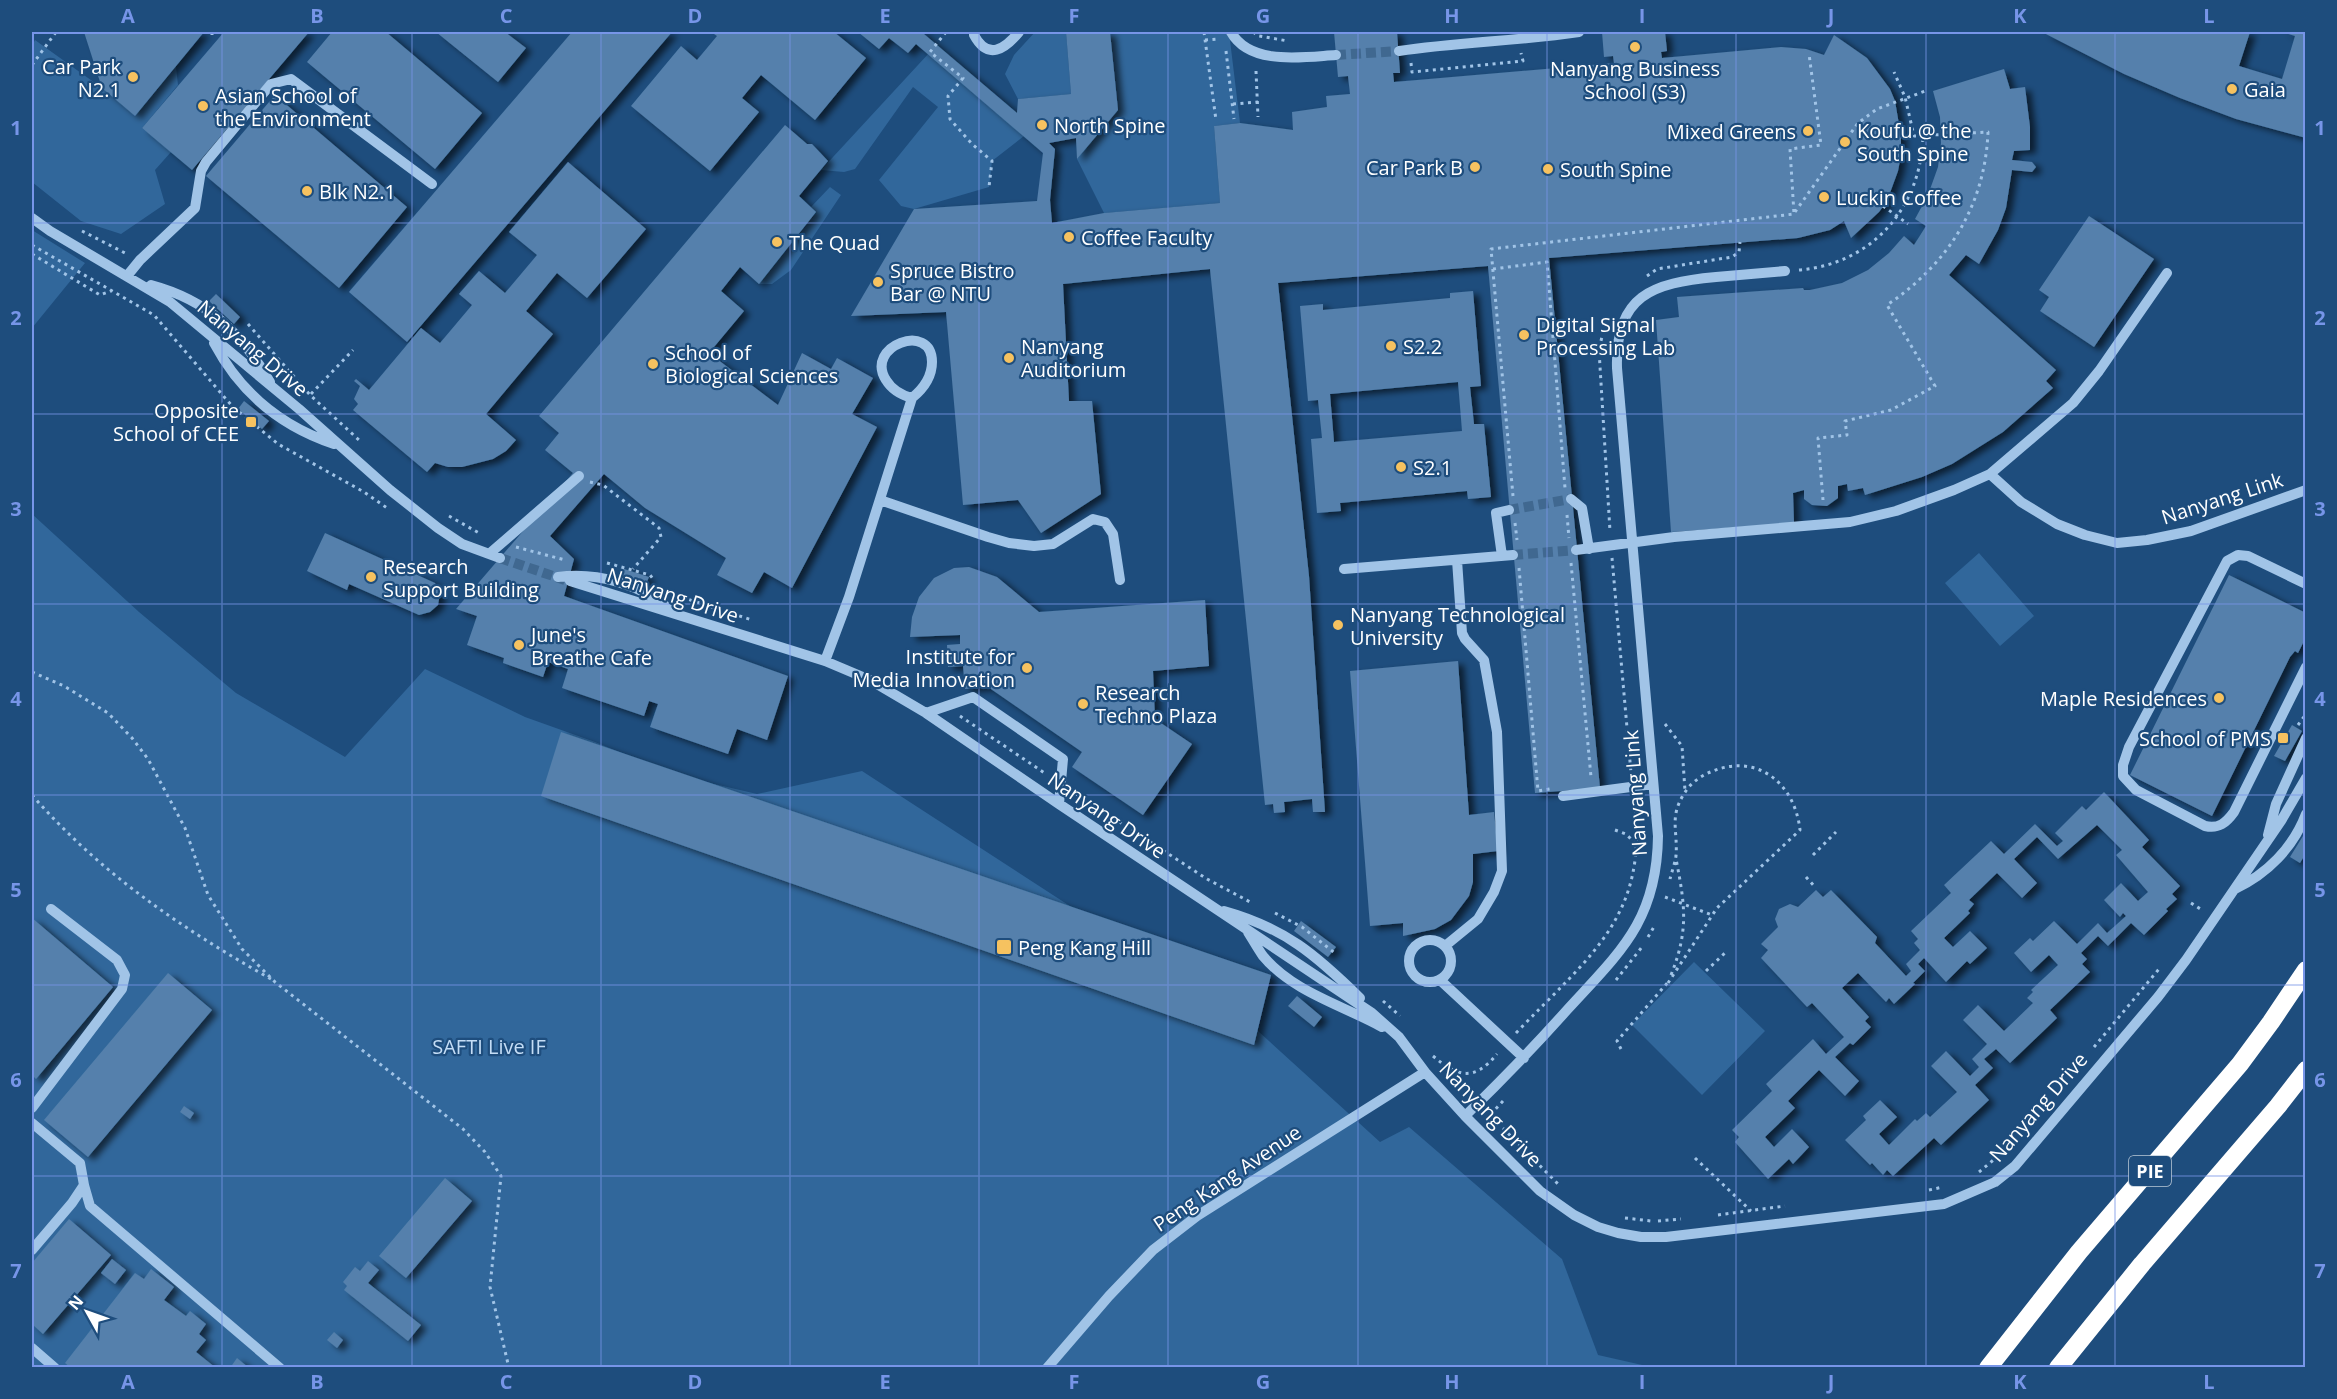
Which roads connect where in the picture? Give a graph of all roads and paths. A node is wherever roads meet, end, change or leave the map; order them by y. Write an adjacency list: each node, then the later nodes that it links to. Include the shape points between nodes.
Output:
1 (56, 32): 20 (path)
2 (212, 32): 10 (path)
3 (946, 32): 32 (path, via 930,52 963,78 948,96 950,119 992,161)
4 (975, 32): 5 (street, via 978,42 999,50)
5 (1019, 32)
6 (1204, 32): 12 (path)
7 (1231, 32): 18 (street, via 1235,39 1262,53 1286,58)
8 (1253, 32): 13 (path, via 1275,40)
9 (1579, 32): 16 (street)
10 (212, 37)
11 (1221, 38): 12 (path)
12 (1205, 40): 29 (path)
13 (1295, 41)
14 (1520, 48): 19 (path, via 1523,62 1412,72)
15 (1226, 51): 26 (path)
16 (1399, 51)
17 (1809, 54): 34 (path, via 1821,144 1790,149)
18 (1336, 55)
19 (1411, 58)
20 (32, 65)
21 (1256, 71): 25 (path)
22 (1894, 72): 24 (path)
23 (1928, 90): 24 (path)
24 (1905, 97): 30 (path, via 1914,136); 34 (path, via 1877,109 1858,123)
25 (1258, 102): 26 (path); 27 (path)
26 (1233, 104): 28 (path)
27 (1258, 117)
28 (1234, 119)
29 (1216, 120)
30 (1923, 135): 35 (path, via 1916,177); 66 (path, via 1988,132 1987,156 1961,231 1932,269 1887,305 1935,386 1891,410 1845,422 1847,435 1818,438)
31 (432, 184): 42 (street, via 291,79 281,80 271,84 206,162 195,208)
32 (989, 187)
33 (1883, 206): 35 (path)
34 (1794, 214): 43 (path, via 1491,249)
35 (1898, 216): 37 (path); 44 (path, via 1874,242 1845,259 1818,268)
36 (32, 218): 46 (street, Nanyang Drive)
37 (1908, 224)
38 (78, 229): 42 (path)
39 (1740, 242): 47 (path, via 1739,252 1732,257 1657,269)
40 (32, 245): 49 (path)
41 (32, 254): 49 (path, via 100,295)
42 (140, 260): 46 (street)
43 (1493, 269): 61 (path, via 1546,262); 63 (path)
44 (1785, 271): 75 (street, Nanyang Link, via 1683,280 1655,288 1632,306 1617,343)
45 (2167, 273): 59 (street, via 2073,403)
46 (127, 276): 48 (street, Nanyang Drive)
47 (1642, 279)
48 (138, 282): 52 (street, Nanyang Drive, via 170,302); 54 (street, via 174,291 204,306 245,347)
49 (111, 291): 69 (path, via 154,315 232,406 278,444)
50 (1611, 314): 78 (path, via 1599,350)
51 (249, 324): 55 (path)
52 (210, 336): 54 (street, Nanyang Drive); 58 (street, via 240,383 270,412)
53 (353, 350): 55 (path)
54 (274, 390): 58 (street, Nanyang Drive)
55 (310, 394): 57 (path)
56 (912, 398): 56 (street, via 889,385 881,364 890,348 919,340 930,351 931,372); 64 (street)
57 (359, 441)
58 (340, 446): 80 (street, Nanyang Drive, via 438,528 462,544)
59 (1990, 474): 62 (street, Nanyang Link, via 2021,502 2057,524 2117,543 2191,531); 75 (street, via 1896,511 1850,522)
60 (584, 479): 73 (street); 87 (path, via 603,485 659,528 661,537)
61 (1565, 489)
62 (2306, 490)
63 (1513, 498)
64 (880, 500): 90 (street, via 988,537 1034,546 1053,544 1093,519 1105,522 1113,534); 94 (street)
65 (1571, 500): 79 (street, via 1582,508)
66 (1822, 500)
67 (1509, 510): 82 (street, via 1496,513)
68 (1567, 511): 76 (path)
69 (392, 512)
70 (445, 513): 73 (path)
71 (1515, 521): 74 (path)
72 (522, 539): 77 (path)
73 (502, 543): 80 (street)
74 (1517, 543)
75 (1632, 543): 78 (street); 102 (street, Nanyang Link)
76 (1572, 545): 79 (street)
77 (514, 546)
78 (1611, 546): 79 (street); 103 (path)
79 (1589, 549)
80 (489, 554): 83 (street, Nanyang Drive)
81 (1514, 555): 82 (street)
82 (1502, 556): 84 (street)
83 (500, 558)
84 (1457, 560): 88 (street); 128 (street, via 1462,633 1484,660 1497,732 1502,871 1478,919)
85 (1571, 562): 101 (path)
86 (1519, 566): 105 (path, via 1538,791)
87 (633, 569)
88 (1344, 569)
89 (558, 577): 93 (street, via 577,574 632,588 656,598)
90 (1120, 580)
91 (570, 581): 93 (street, Nanyang Drive)
92 (2306, 584): 95 (street, via 2248,556 2238,555 2227,561 2129,747 2123,776 2136,790 2205,826 2215,828 2227,822)
93 (675, 615): 94 (street, Nanyang Drive)
94 (825, 661): 97 (street, Nanyang Drive, via 870,680)
95 (2306, 667)
96 (32, 672): 134 (path, via 108,713 132,738 148,759 185,828 208,896 242,949)
97 (926, 713): 107 (street, Nanyang Drive); 107 (street, via 973,697 1063,759)
98 (1665, 724): 104 (path, via 1682,746)
99 (2306, 738): 111 (street, via 2276,804)
100 (2306, 778): 111 (street, Nanyang Drive)
101 (1592, 784)
102 (1653, 784): 103 (street); 142 (street, Nanyang Link, via 1657,863 1639,922 1620,952)
103 (1632, 787): 105 (street); 112 (path)
104 (1685, 791): 114 (path, via 1674,814); 125 (path, via 1705,774 1730,765 1756,768 1776,779 1788,792 1799,816 1800,830)
105 (1561, 792)
106 (32, 795): 134 (path, via 105,868 174,921)
107 (1059, 804): 122 (street, Nanyang Drive)
108 (2306, 814): 118 (street, via 2284,853 2251,882)
109 (1615, 830): 112 (path, via 1626,834)
110 (1836, 832): 113 (path)
111 (2266, 844): 118 (street, Nanyang Drive)
112 (1637, 846): 139 (path, via 1629,892 1610,932)
113 (1813, 855)
114 (1676, 857): 116 (path); 120 (path)
115 (1806, 877): 117 (path)
116 (1669, 883)
117 (1815, 887)
118 (2235, 889): 161 (street, Nanyang Drive, via 2158,997 2015,1166 1995,1182 1944,1204)
119 (1667, 890): 120 (path, via 1665,897)
120 (1684, 903): 125 (path); 135 (path, via 1680,953)
121 (2191, 903): 124 (path)
122 (1215, 908): 127 (street, Nanyang Drive); 137 (street, via 1251,918 1307,950 1328,966)
123 (51, 909): 146 (street, via 117,960 125,975 122,989)
124 (2202, 910)
125 (1712, 915): 135 (path)
126 (1655, 926): 136 (path, via 1635,959)
127 (1246, 929): 137 (street, Nanyang Drive); 138 (street, via 1264,956 1284,975 1311,993)
128 (1445, 946): 133 (street, via 1452,961); 133 (street, via 1430,939 1419,941 1408,960 1410,971 1418,979)
129 (1727, 951): 131 (path)
130 (2165, 961): 141 (path)
131 (1706, 970)
132 (2306, 970): 168 (highway, PIE, via 2240,1064 2079,1251)
133 (1440, 980): 139 (street)
134 (275, 982): 166 (path, via 463,1129 501,1176 490,1287)
135 (1668, 983): 140 (path, via 1617,1041)
136 (1610, 987)
137 (1372, 1013): 138 (street, Nanyang Drive)
138 (1398, 1036): 144 (street, Nanyang Drive)
139 (1506, 1043): 142 (street)
140 (1621, 1049)
141 (2091, 1051)
142 (1524, 1059): 147 (street, Nanyang Link)
143 (2306, 1070): 169 (highway)
144 (1425, 1072): 147 (street, Nanyang Drive); 167 (street, Peng Kang Avenue, via 1197,1216 1162,1243 1109,1296)
145 (1505, 1098): 153 (path, via 1490,1115)
146 (33, 1104)
147 (1465, 1116): 161 (street, Nanyang Drive, via 1540,1191 1598,1227 1641,1237 1666,1237)
148 (32, 1123): 152 (street, via 80,1162)
149 (2020, 1137): 151 (path)
150 (1695, 1158): 157 (path)
151 (1977, 1174)
152 (84, 1185): 162 (street); 165 (street, via 90,1206)
153 (1560, 1186)
154 (1948, 1186): 155 (path)
155 (1918, 1191)
156 (1796, 1205): 157 (path)
157 (1751, 1210): 158 (path); 161 (path)
158 (1710, 1216)
159 (1623, 1217): 160 (path)
160 (1682, 1219)
161 (1764, 1226)
162 (32, 1251)
163 (32, 1348): 164 (street)
164 (55, 1368)
165 (280, 1368)
166 (509, 1368)
167 (1047, 1368)
168 (1988, 1368)
169 (2058, 1368)

